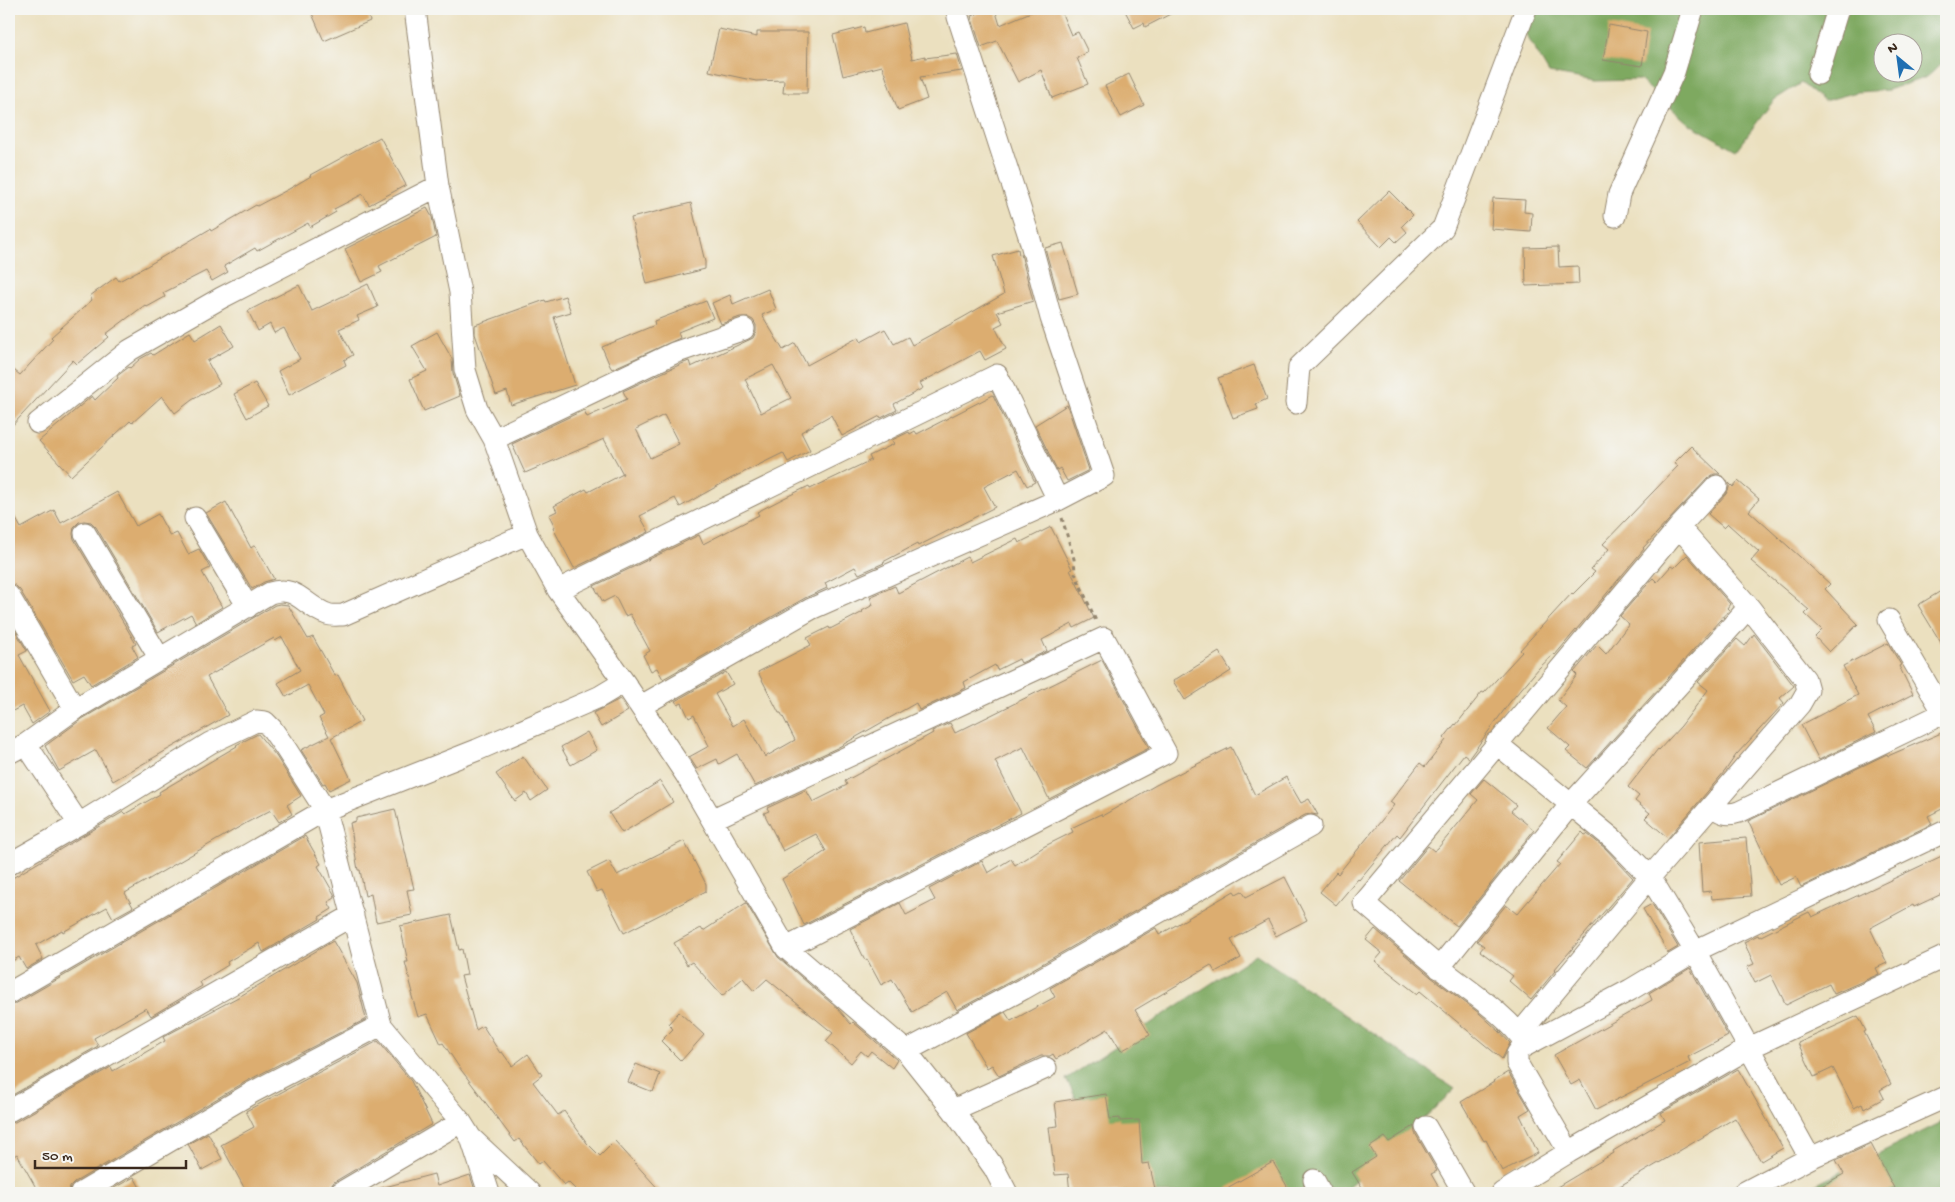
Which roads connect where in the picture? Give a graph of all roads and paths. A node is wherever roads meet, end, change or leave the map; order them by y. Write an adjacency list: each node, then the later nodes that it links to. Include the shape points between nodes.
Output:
1 (415, 9): 7 (street)
2 (957, 9): 14 (street, via 1029,236 1051,318 1104,476)
3 (1526, 9): 10 (street, via 1442,228 1298,367)
4 (1693, 9): 8 (street, via 1674,72 1619,194)
5 (1838, 9): 6 (street)
6 (1818, 74)
7 (438, 186): 11 (street, via 221,298 130,350); 12 (street, via 460,292 465,370 477,410)
8 (1615, 216)
9 (744, 329): 12 (street, via 674,354)
10 (1296, 403)
11 (38, 423)
12 (494, 439): 18 (street)
13 (1717, 486): 16 (street)
14 (1058, 500): 19 (street, via 997,375); 24 (path, via 1075,572); 27 (street, via 812,608)
15 (195, 518): 22 (street)
16 (1679, 527): 21 (street); 30 (street)
17 (85, 533): 25 (street)
18 (527, 534): 19 (street); 22 (street, via 343,615 328,614 289,591 279,590)
19 (558, 590): 26 (street)
20 (9, 596): 28 (street)
21 (1749, 606): 32 (street); 33 (street, via 1805,679 1808,690 1800,704)
22 (248, 607): 25 (street)
23 (1889, 620): 29 (street)
24 (1104, 638): 35 (street); 42 (street, via 1166,753)
25 (160, 659): 28 (street)
26 (624, 682): 27 (street); 34 (street, via 599,698)
27 (641, 706): 35 (street)
28 (75, 708): 31 (street)
29 (1945, 715): 33 (street, via 1739,812 1725,814)
30 (1496, 743): 32 (street); 45 (street, via 1364,903)
31 (18, 748): 36 (street)
32 (1571, 804): 40 (street, via 1613,839); 45 (street)
33 (1712, 806): 40 (street)
34 (325, 810): 36 (street, via 272,729 265,722 256,721 210,743); 41 (street); 46 (street)
35 (713, 819): 42 (street)
36 (79, 824): 39 (street)
37 (1311, 826): 50 (street, via 1023,989)
38 (1946, 831): 43 (street)
39 (9, 864)
40 (1650, 877): 43 (street); 48 (street)
41 (353, 915): 47 (street); 54 (street)
42 (786, 948): 50 (street)
43 (1695, 951): 48 (street, via 1630,990); 49 (street)
44 (1946, 956): 49 (street)
45 (1439, 968): 48 (street, via 1484,1002)
46 (9, 993)
47 (381, 1025): 56 (street); 59 (street, via 253,1092)
48 (1523, 1039): 57 (street, via 1517,1063)
49 (1749, 1048): 57 (street); 58 (street)
50 (906, 1051): 53 (street)
51 (1046, 1068): 53 (street)
52 (1946, 1097): 58 (street)
53 (953, 1110): 63 (street, via 994,1168)
54 (9, 1111)
55 (1426, 1127): 64 (street)
56 (466, 1130): 60 (street); 61 (street); 62 (street)
57 (1569, 1152): 65 (street)
58 (1810, 1158): 66 (street)
59 (81, 1193)
60 (341, 1193)
61 (490, 1193)
62 (530, 1193)
63 (1007, 1193)
64 (1464, 1193)
65 (1502, 1193)
66 (1743, 1193)

